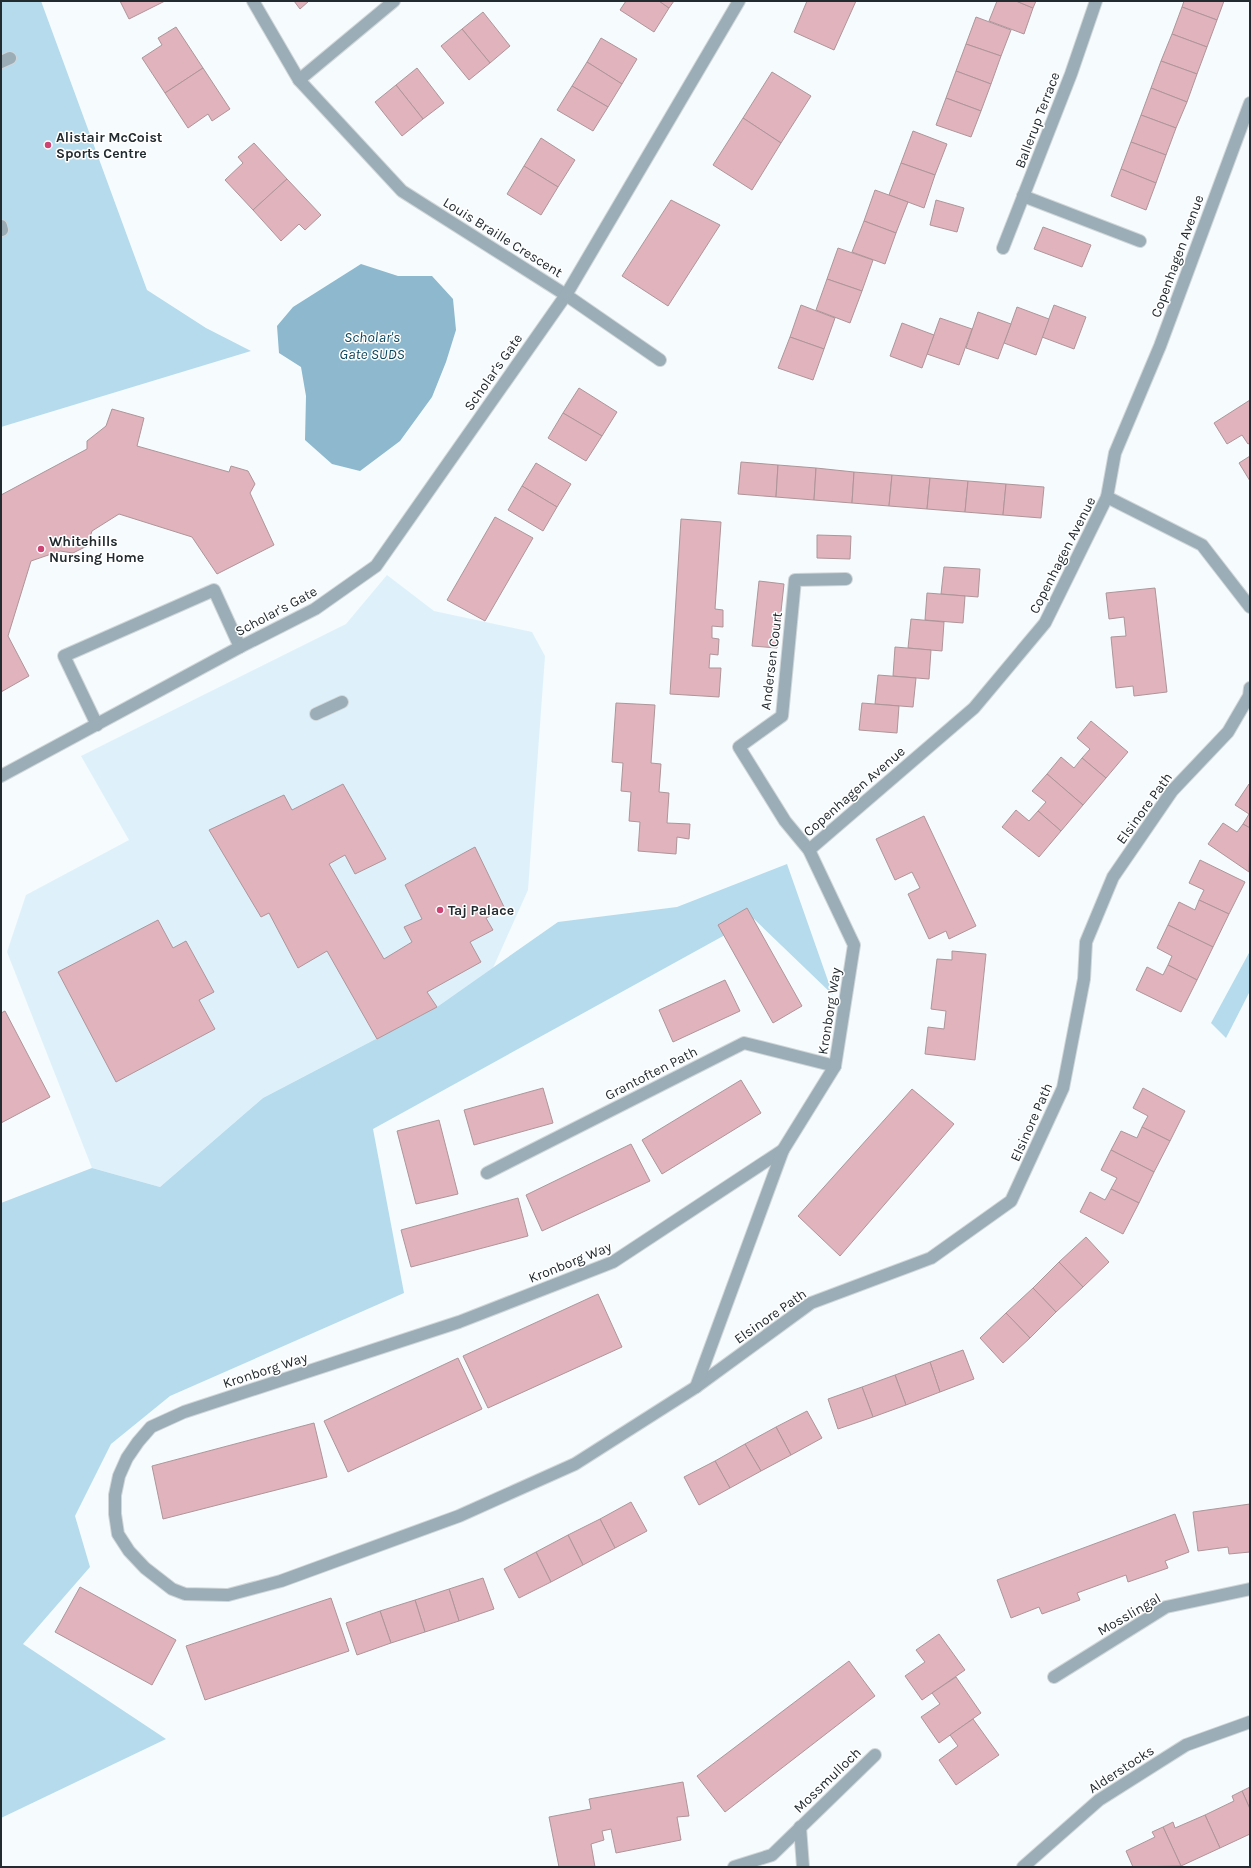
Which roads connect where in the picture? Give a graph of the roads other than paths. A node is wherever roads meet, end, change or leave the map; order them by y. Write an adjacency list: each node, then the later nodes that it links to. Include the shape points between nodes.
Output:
1 (253, 1): 5 (street, Louis Braille Crescent)
2 (394, 1): 5 (street)
3 (739, 1): 10 (street, Louis Braille Crescent)
4 (1096, 1): 7 (street, Ballerup Terrace, via 1071,74)
5 (298, 80): 10 (street, Louis Braille Crescent, via 402,191)
6 (1250, 103): 12 (street, Copenhagen Avenue, via 1160,346 1114,453)
7 (1023, 196): 8 (street); 9 (street, Ballerup Terrace)
8 (1140, 241)
9 (1003, 248)
10 (566, 294): 11 (street); 15 (street, Scholar's Gate, via 376,566 315,609)
11 (660, 360)
12 (1107, 497): 14 (street, via 1202,546); 21 (street, Copenhagen Avenue, via 1045,624 974,708)
13 (846, 579): 21 (street, Andersen Court, via 795,580 782,716 739,747 785,820)
14 (1250, 607)
15 (240, 647): 19 (street, Scholar's Gate); 19 (street, via 214,590 64,656)
16 (1250, 688): 25 (street, Elsinore Path, via 1249,696 1228,732 1172,791 1112,877 1086,942 1084,979 1063,1088 1012,1201 931,1258 812,1304)
17 (342, 702): 18 (street)
18 (316, 714)
19 (97, 725): 20 (street, Scholar's Gate)
20 (1, 776)
21 (809, 850): 22 (street, Kronborg Way, via 854,945)
22 (836, 1066): 23 (street, Kronborg Way); 24 (street, Grantoften Path, via 744,1043)
23 (782, 1150): 25 (street); 25 (street, Kronborg Way, via 614,1262 459,1322 184,1412 152,1427 138,1442 119,1476 115,1495 118,1534 144,1568 172,1589 185,1594 228,1595 281,1581 459,1516 575,1464)
24 (487, 1173)
25 (696, 1387)
26 (1250, 1589): 27 (street, Mosslingal, via 1166,1607)
27 (1054, 1677)
28 (1250, 1722): 33 (street, Alderstocks, via 1186,1745 1099,1800)
29 (875, 1755): 30 (street, Mossmulloch)
30 (800, 1827): 31 (street, Mossmulloch, via 772,1855); 32 (street, Mossmulloch)
31 (734, 1867)
32 (803, 1867)
33 (1022, 1867)

